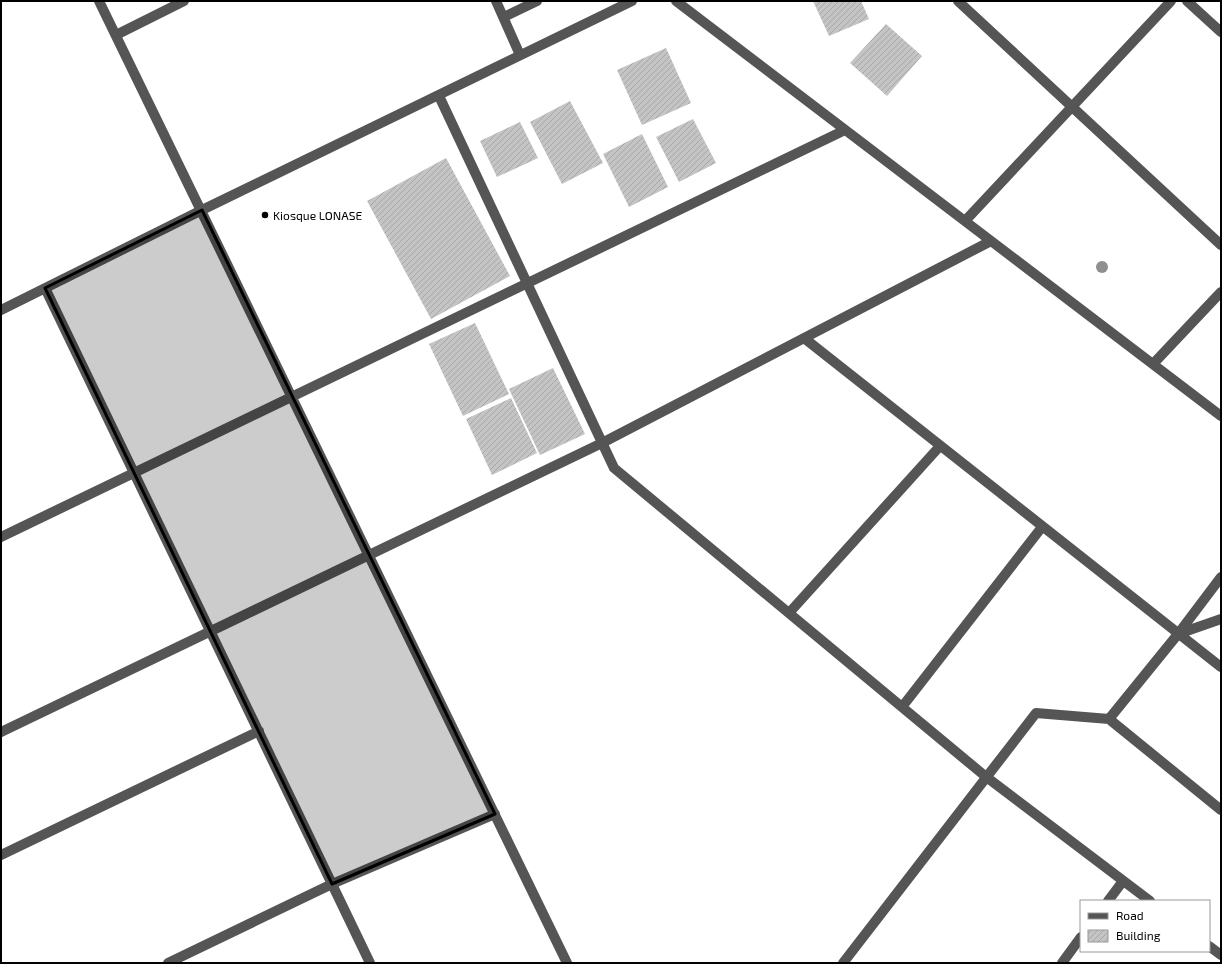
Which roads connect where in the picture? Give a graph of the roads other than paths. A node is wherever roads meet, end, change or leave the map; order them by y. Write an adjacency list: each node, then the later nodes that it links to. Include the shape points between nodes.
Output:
1 (99, 1): 12 (street)
2 (184, 1): 12 (street)
3 (496, 1): 10 (street)
4 (537, 1): 10 (street)
5 (632, 1): 13 (street)
6 (676, 1): 16 (street)
7 (958, 1): 15 (street)
8 (1171, 1): 15 (street)
9 (1187, 1): 11 (street)
10 (504, 17): 13 (street)
11 (1221, 32)
12 (116, 35): 17 (street)
13 (520, 54): 14 (street)
14 (439, 96): 17 (street); 21 (street)
15 (1072, 107): 18 (street); 20 (street)
16 (845, 130): 18 (street); 21 (street)
17 (202, 210): 22 (street); 27 (street)
18 (964, 221): 19 (street)
19 (991, 241): 25 (street); 26 (street)
20 (1221, 245)
21 (527, 283): 27 (street); 29 (street)
22 (45, 288): 24 (street); 31 (street)
23 (1221, 292): 26 (street)
24 (1, 310)
25 (804, 338): 29 (street); 30 (street)
26 (1153, 364): 28 (street)
27 (292, 396): 31 (street); 34 (street)
28 (1221, 416)
29 (602, 443): 34 (street); 36 (street, via 614,468)
30 (940, 446): 32 (street); 36 (street)
31 (134, 473): 33 (street); 38 (street)
32 (1042, 527): 39 (street); 41 (street)
33 (1, 537)
34 (369, 554): 38 (street); 47 (street)
35 (1221, 577): 39 (street)
36 (789, 613): 41 (street)
37 (1221, 619): 39 (street)
38 (210, 631): 43 (street); 44 (street)
39 (1178, 634): 40 (street); 42 (street)
40 (1221, 668)
41 (902, 707): 45 (street)
42 (1109, 719): 45 (street, via 1036,712); 46 (street)
43 (1, 732)
44 (259, 732): 48 (street); 50 (street)
45 (985, 776): 49 (street); 60 (street)
46 (1221, 810)
47 (495, 814): 50 (street); 59 (street)
48 (1, 855)
49 (1123, 881): 51 (street); 52 (street)
50 (332, 884): 56 (street); 58 (street)
51 (1109, 900)
52 (1149, 900)
53 (1080, 938): 61 (street)
54 (1210, 947): 55 (street)
55 (1221, 955)
56 (186, 959): 57 (street)
57 (168, 963)
58 (370, 963)
59 (567, 963)
60 (843, 963)
61 (1062, 963)

